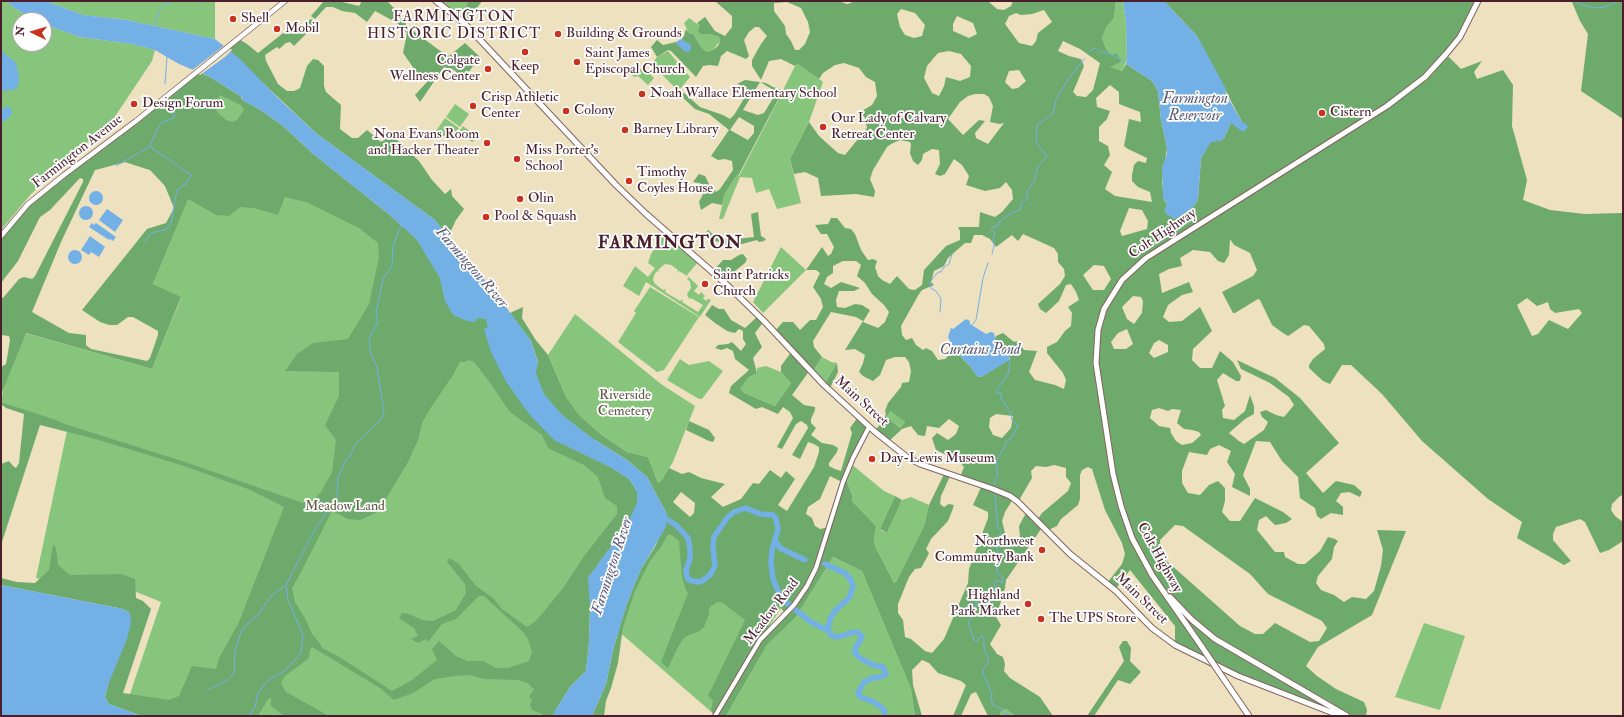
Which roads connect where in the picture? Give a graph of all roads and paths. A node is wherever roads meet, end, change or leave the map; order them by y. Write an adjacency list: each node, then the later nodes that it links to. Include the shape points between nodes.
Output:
1 (285, 1): 4 (main road, Farmington Avenue, via 186,82 28,204)
2 (436, 1): 5 (highway, Main Street, via 465,24 609,179 725,283 824,385)
3 (1478, 1): 6 (highway, Colt Highway, via 1466,27 1453,46 1420,82 1387,106 1146,258 1122,280 1109,299 1098,330 1098,374 1116,490 1128,528)
4 (1, 236)
5 (869, 427): 7 (street, Meadow Road, via 843,482 816,568 807,586 794,605 760,640); 9 (highway, Main Street, via 920,464 1010,496 1070,554 1116,591 1152,628 1175,645 1238,676)
6 (1142, 558): 8 (highway, Colt Highway, bridge); 10 (highway, via 1176,604 1209,635)
7 (715, 716)
8 (1249, 716)
9 (1341, 716)
10 (1347, 716)

